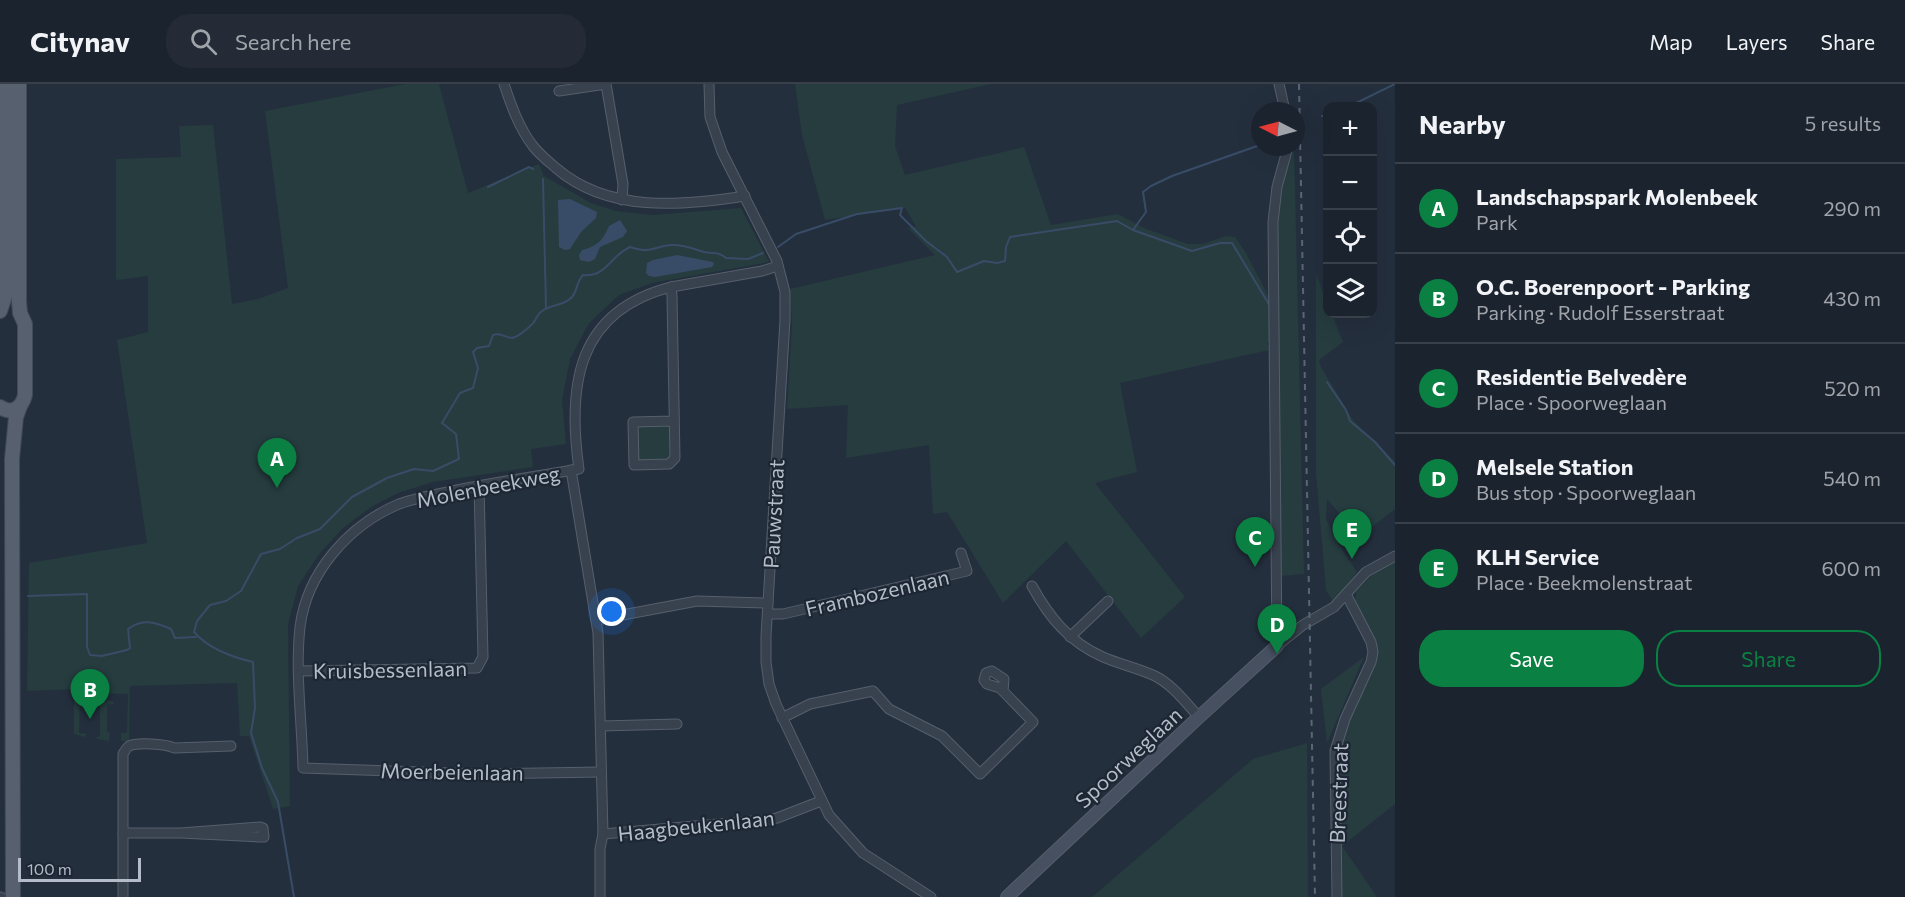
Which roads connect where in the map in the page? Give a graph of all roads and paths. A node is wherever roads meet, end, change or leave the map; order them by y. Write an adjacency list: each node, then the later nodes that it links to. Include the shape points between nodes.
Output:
1 (5, 84): 13 (main road, via 5,296)
2 (18, 84): 14 (main road)
3 (504, 84): 10 (street, via 533,147 565,176 596,193)
4 (709, 84): 9 (street, Pauwstraat, via 710,117 722,152)
5 (1279, 84): 7 (street)
6 (559, 92): 10 (street, via 606,84 623,184)
7 (1283, 102)
8 (1286, 156): 30 (street, via 1273,212)
9 (745, 196): 10 (street, via 692,202); 11 (street, Pauwstraat)
10 (622, 200)
11 (778, 266): 12 (street, Molenbeekweg); 26 (street, Pauwstraat, via 785,292 785,320)
12 (670, 286): 17 (street); 19 (street, Molenbeekweg, via 629,303 607,320 583,356 576,387 579,469)
13 (0, 312): 14 (main road, via 11,309)
14 (20, 313): 15 (main road, via 25,335 25,395)
15 (20, 406): 16 (main road, via 12,411); 18 (main road)
16 (1, 408): 18 (main road, via 9,424)
17 (674, 421): 17 (street, via 675,458 669,464 634,465 629,422)
18 (12, 459): 44 (main road)
19 (571, 470): 20 (street, Molenbeekweg); 28 (street)
20 (479, 485): 31 (street, Molenbeekweg, via 419,498 383,512 331,555 316,576 304,604); 31 (street, Kruisbessenlaan, via 483,657 477,668)
21 (961, 553): 27 (street, Frambozenlaan, via 967,571 783,614)
22 (1395, 556): 24 (street, Spoorweglaan, via 1366,572)
23 (1032, 586): 29 (street, via 1045,609)
24 (1346, 594): 30 (street, Spoorweglaan, via 1334,607); 49 (street, Breestraat, via 1373,652 1335,751)
25 (1108, 601): 29 (street)
26 (768, 603): 27 (street, Pauwstraat); 28 (street, via 698,601)
27 (768, 614): 34 (street, Pauwstraat, via 767,673)
28 (596, 620): 36 (street)
29 (1070, 637): 33 (street, via 1102,656 1156,676)
30 (1277, 646): 33 (street, Spoorweglaan)
31 (299, 671): 38 (street, Molenbeekweg)
32 (1003, 691): 34 (street, via 1033,722 980,774 942,736 889,710 873,691 810,704)
33 (1199, 717): 48 (street, Spoorweglaan)
34 (782, 718): 40 (street, Pauwstraat)
35 (677, 724): 36 (street)
36 (600, 726): 39 (street)
37 (231, 746): 41 (street, via 174,748 168,744 127,748 123,754)
38 (303, 768): 39 (street, Moerbeienlaan, via 481,774)
39 (601, 772): 43 (street)
40 (821, 801): 43 (street, Haagbeukenlaan, via 764,820); 47 (street, Pauwstraat, via 862,853)
41 (123, 833): 42 (street); 45 (street)
42 (181, 834): 42 (street, via 260,827 265,832 264,837)
43 (603, 834): 46 (street)
44 (14, 897)
45 (123, 897)
46 (600, 897)
47 (931, 897)
48 (1007, 897)
49 (1337, 897)

